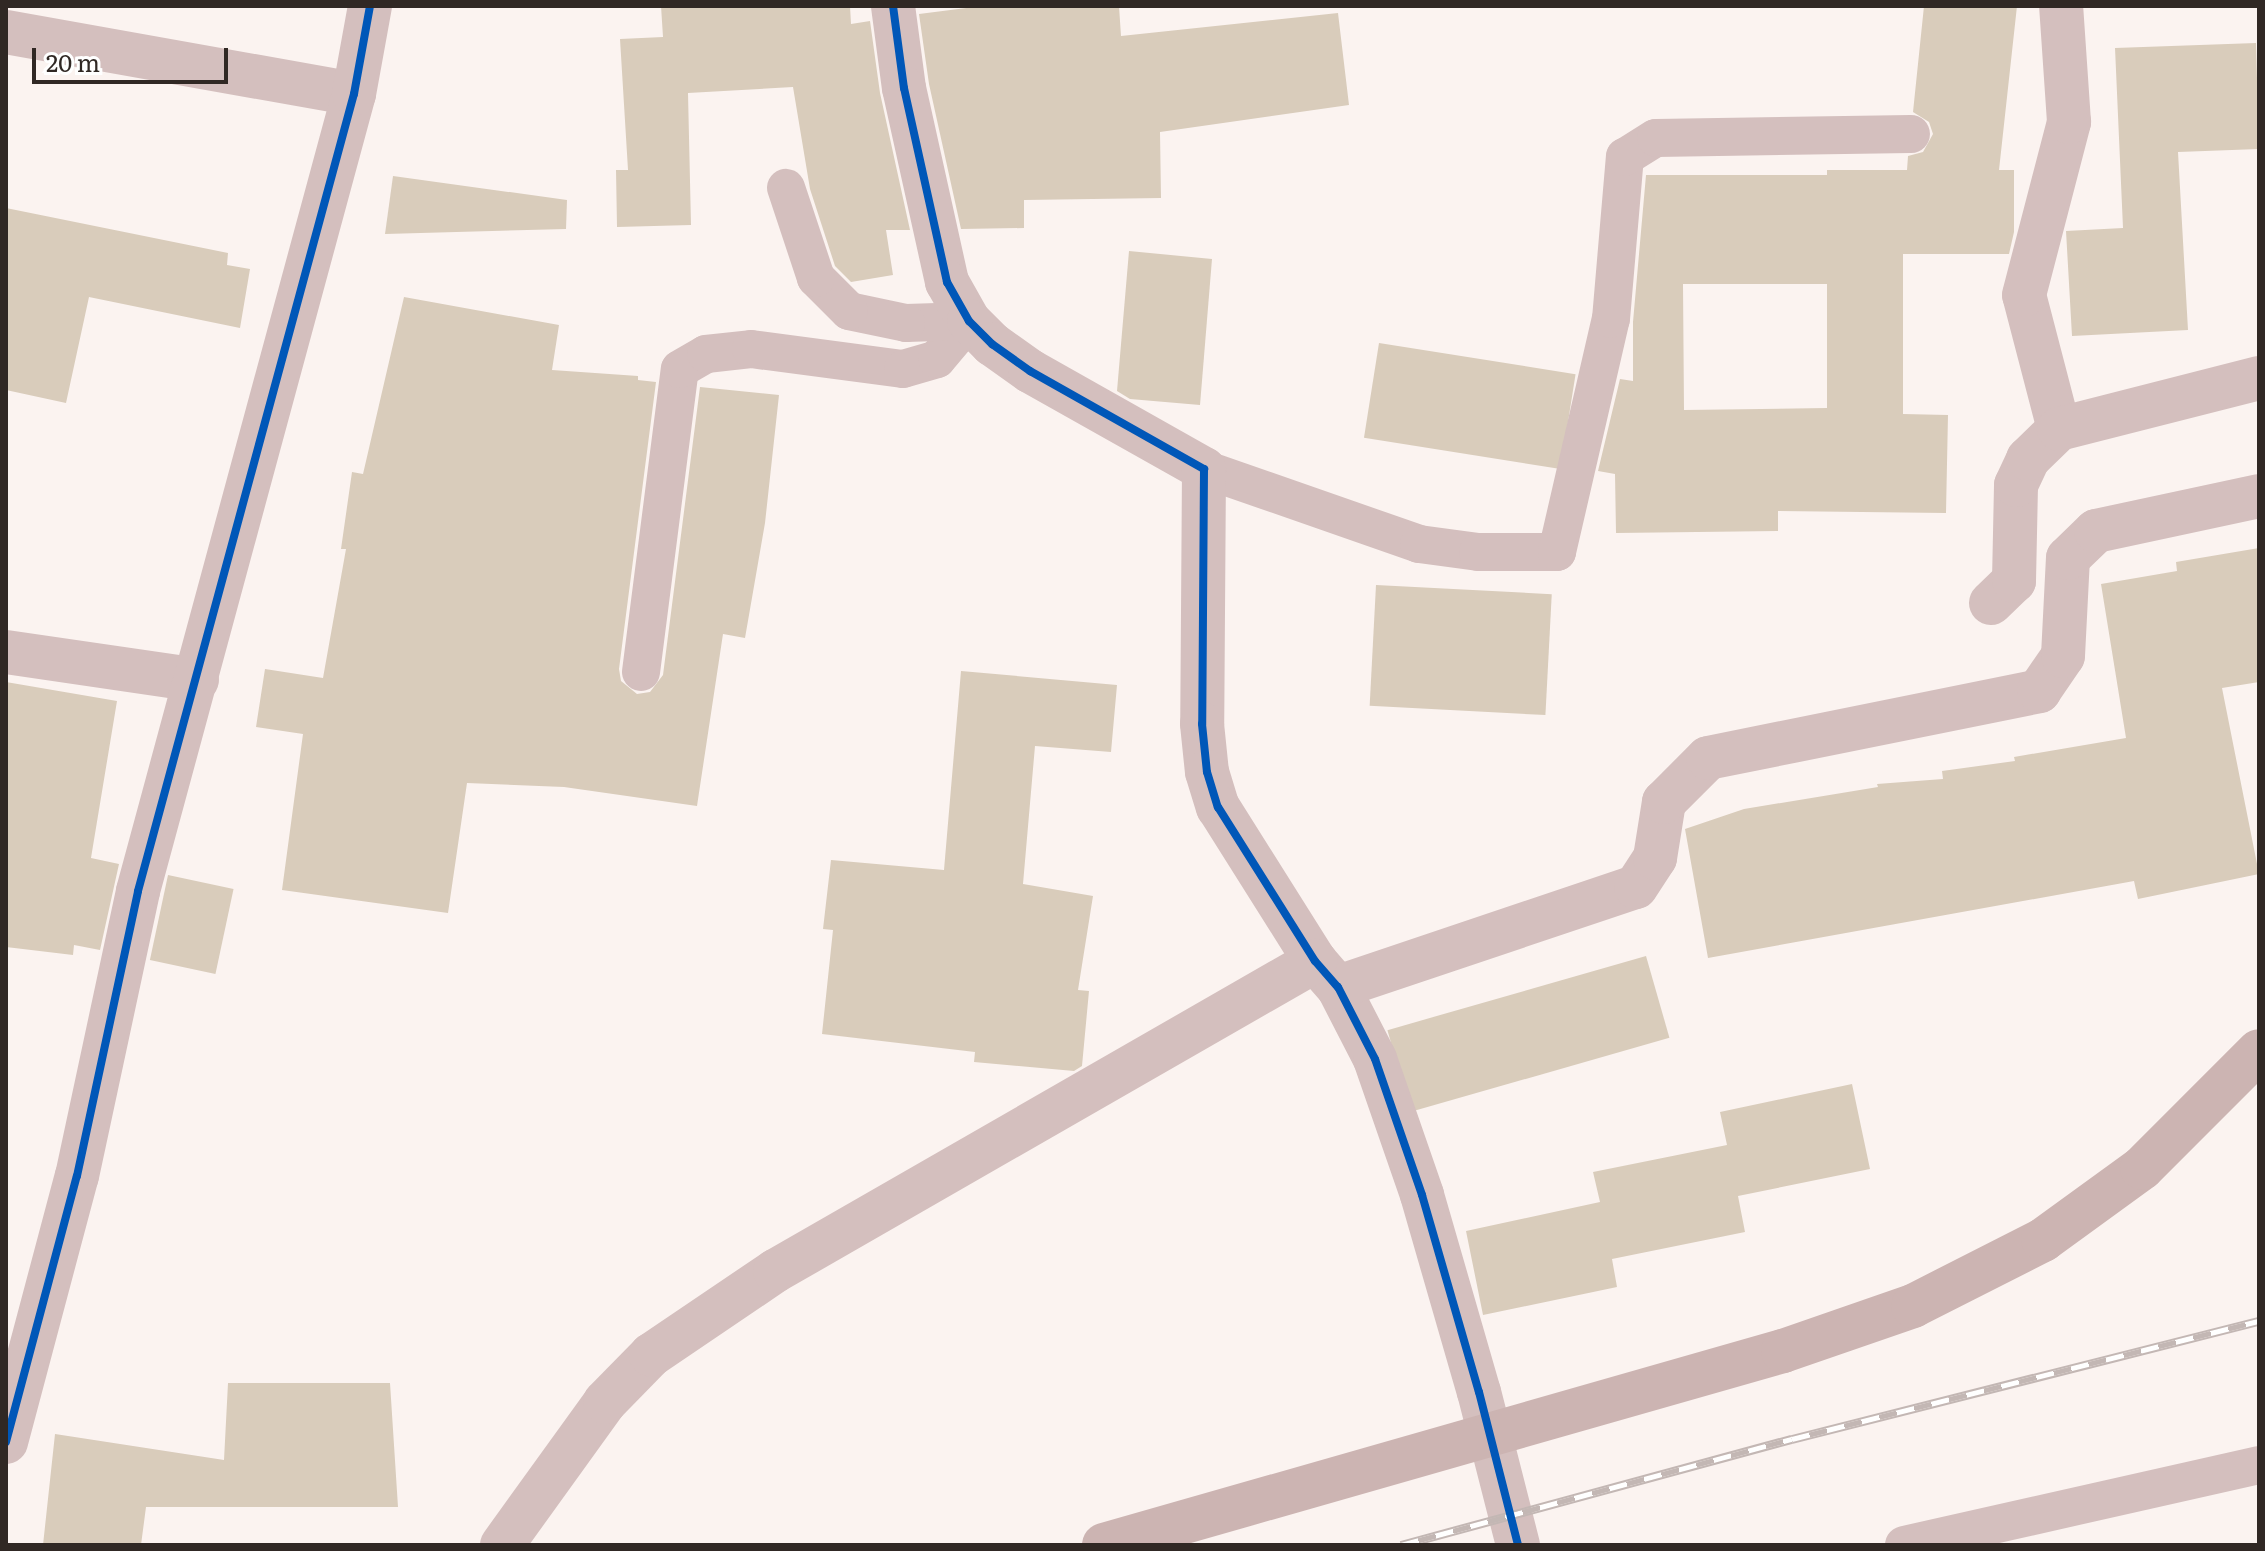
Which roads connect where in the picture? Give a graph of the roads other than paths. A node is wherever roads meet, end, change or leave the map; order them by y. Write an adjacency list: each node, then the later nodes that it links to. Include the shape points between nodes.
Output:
1 (370, 6): 5 (street)
2 (893, 6): 8 (street, via 904,88 947,282)
3 (2061, 6): 10 (street, via 2069,122 2024,295)
4 (6, 32): 5 (street)
5 (354, 94): 16 (street)
6 (1911, 134): 11 (lane, via 1656,138 1625,157 1611,319 1557,552 1478,552 1419,544)
7 (786, 188): 8 (lane, via 816,278 849,311 906,323)
8 (969, 321): 11 (street, via 1030,371); 15 (lane, via 937,359 903,369 751,349 706,354 680,369)
9 (2259, 378): 10 (street)
10 (2059, 429): 13 (street, via 2028,459 2016,485 2014,581)
11 (1204, 469): 17 (street, via 1202,724 1207,772 1218,807)
12 (2259, 496): 17 (street, via 2096,531 2068,558 2063,656 2039,691 1708,758 1664,802 1655,858 1636,887)
13 (1991, 603)
14 (6, 652): 16 (street)
15 (641, 672)
16 (197, 680): 19 (street, via 138,891 77,1176)
17 (1326, 974): 20 (street, via 1375,1059 1422,1195); 23 (street, via 775,1271 651,1355 605,1402)
18 (2259, 1051): 20 (street, via 2129,1177 2043,1240 1913,1306 1783,1351)
19 (21, 1326): 21 (street)
20 (1490, 1436): 24 (street); 25 (street)
21 (6, 1442)
22 (2259, 1465): 26 (lane)
23 (502, 1545)
24 (1104, 1545)
25 (1518, 1545)
26 (1904, 1545)

